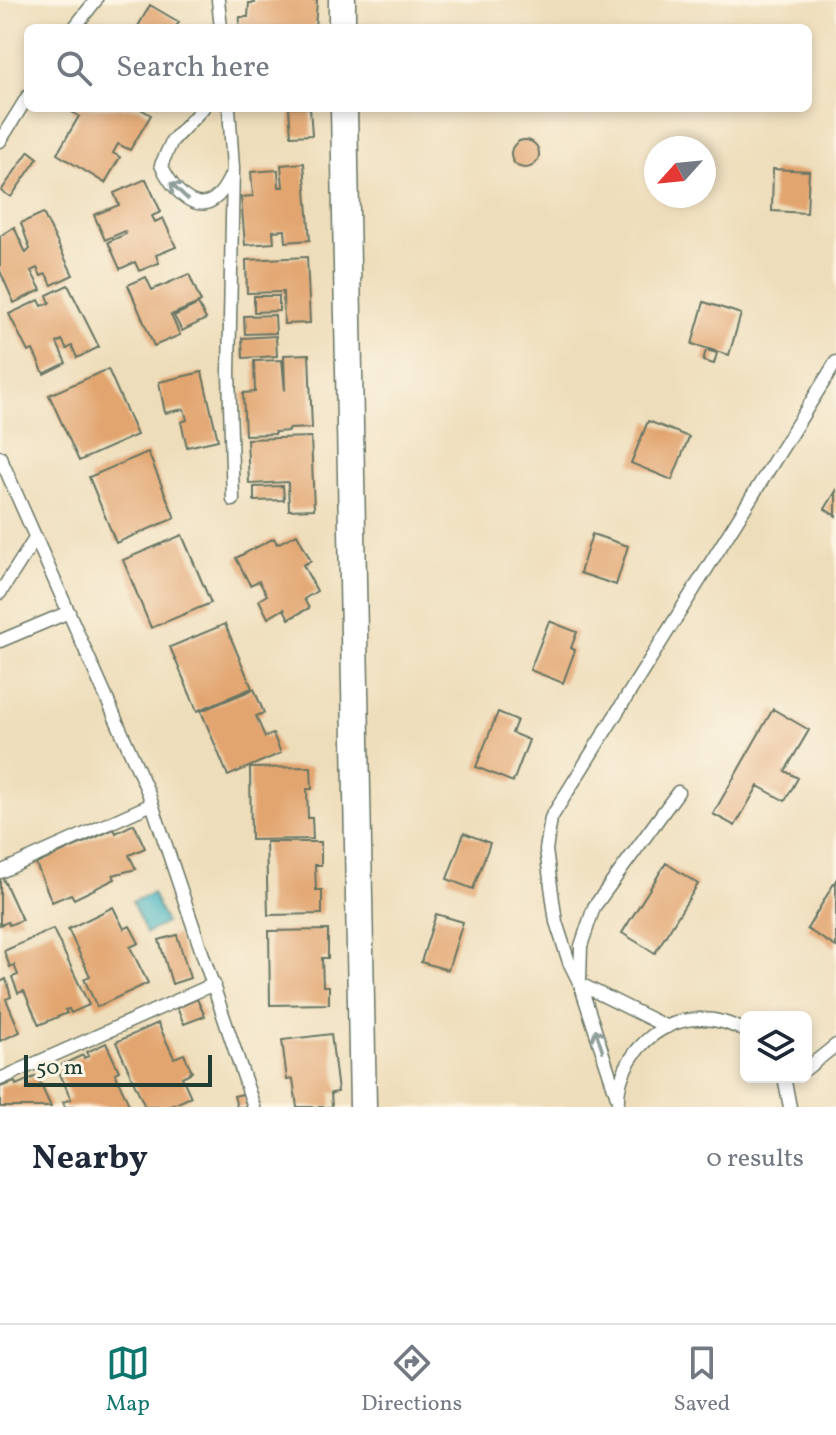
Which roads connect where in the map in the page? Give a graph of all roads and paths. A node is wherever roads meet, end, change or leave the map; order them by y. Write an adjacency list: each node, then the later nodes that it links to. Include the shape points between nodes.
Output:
1 (96, 0): 4 (lane)
2 (218, 0): 5 (lane)
3 (342, 0): 6 (street)
4 (77, 24)
5 (221, 24)
6 (342, 24)
7 (24, 102): 11 (lane)
8 (199, 112): 12 (lane, one-way to 8, via 223,193 211,201 185,200 165,175 161,165 172,141)
9 (229, 112): 12 (lane)
10 (344, 112): 33 (street)
11 (0, 141)
12 (233, 168): 15 (lane)
13 (836, 362): 24 (lane, via 551,818 548,879 556,922)
14 (0, 457): 16 (lane)
15 (233, 500)
16 (36, 537): 17 (lane); 18 (lane)
17 (0, 593)
18 (69, 612): 19 (lane); 21 (lane)
19 (0, 641)
20 (678, 792): 24 (lane, via 594,907 581,946)
21 (152, 804): 22 (lane); 23 (lane)
22 (0, 872)
23 (214, 984): 29 (lane); 32 (lane)
24 (580, 984): 25 (lane); 31 (lane, one-way to 24)
25 (667, 1027): 26 (lane, via 696,1019 726,1021); 31 (lane, via 642,1044 625,1068)
26 (740, 1028)
27 (836, 1045): 28 (lane)
28 (812, 1064)
29 (0, 1079)
30 (789, 1083): 34 (lane)
31 (618, 1102)
32 (254, 1107)
33 (363, 1107)
34 (790, 1107)

